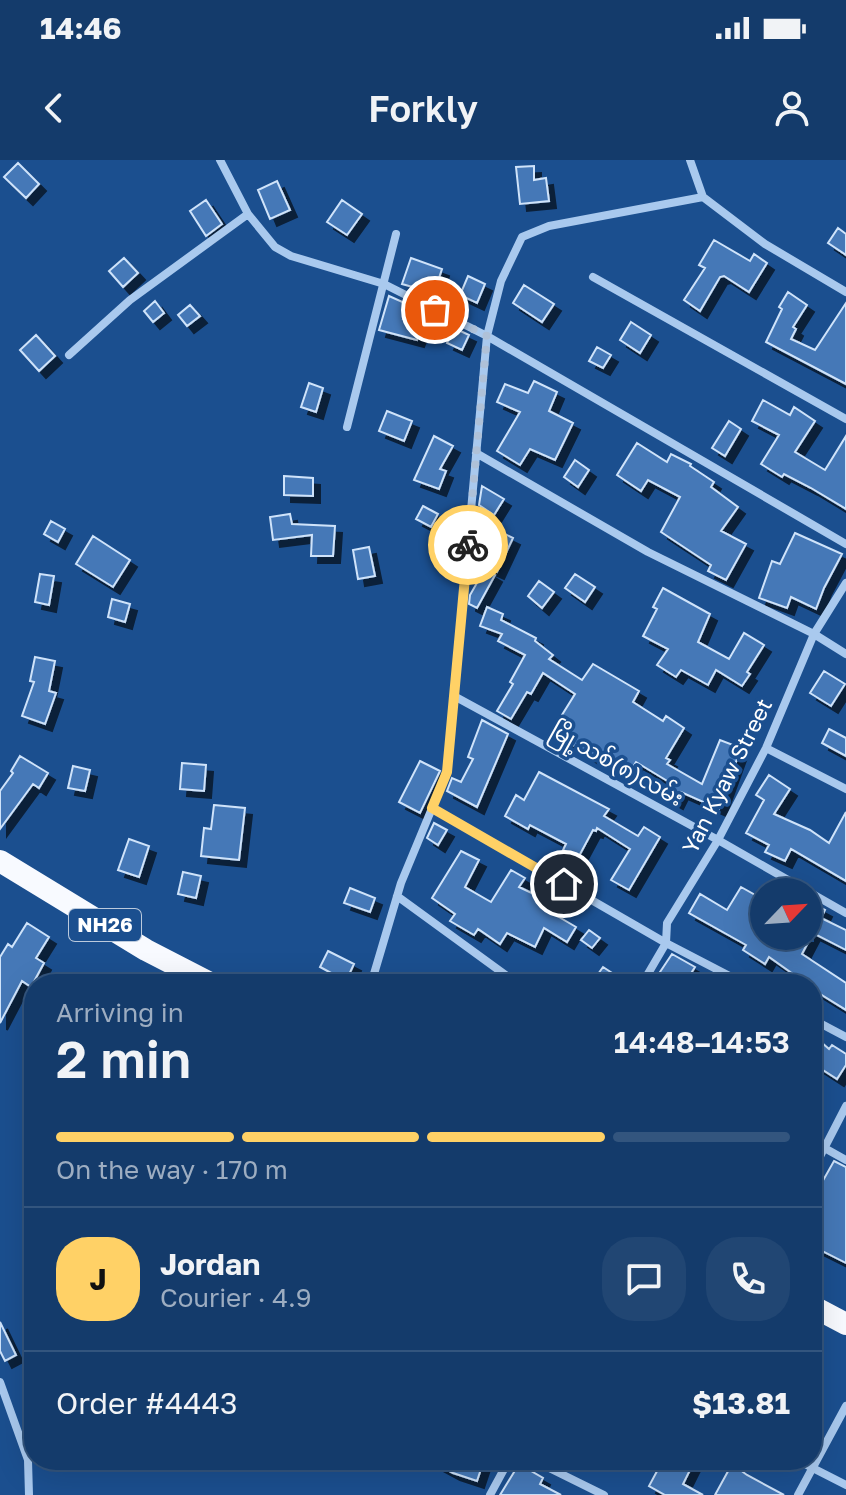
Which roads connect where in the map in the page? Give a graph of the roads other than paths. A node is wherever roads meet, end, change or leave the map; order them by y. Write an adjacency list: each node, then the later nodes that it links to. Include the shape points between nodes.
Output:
1 (220, 160): 4 (street)
2 (690, 160): 3 (street)
3 (703, 197): 8 (street, via 765,244); 9 (street, via 549,226 522,237 501,281)
4 (248, 214): 7 (street, via 275,247 291,256); 10 (street, via 130,300)
5 (396, 234): 7 (street)
6 (593, 277): 11 (street)
7 (384, 284): 9 (street); 12 (street)
8 (846, 292)
9 (487, 336): 13 (street); 14 (street)
10 (69, 355)
11 (846, 419)
12 (347, 427)
13 (476, 453): 16 (street, via 648,552); 18 (street)
14 (846, 544)
15 (846, 583): 16 (street, Yan Kyaw Street)
16 (814, 634): 17 (street); 19 (street, Yan Kyaw Street)
17 (846, 654)
18 (454, 696): 21 (street, via 447,772); 22 (street, မြို့သစ်(၈)လမ်း)
19 (766, 748): 20 (street); 22 (street, Yan Kyaw Street)
20 (846, 789)
21 (432, 808): 24 (street); 26 (street)
22 (718, 840): 25 (street, မြို့သစ်(၈)လမ်း); 26 (street, Yan Kyaw Street, via 667,923)
23 (0, 861): 27 (highway, NH26)
24 (397, 896): 28 (street); 29 (street)
25 (846, 913)
26 (666, 943): 30 (street, Yan Kyaw Street); 31 (street)
27 (193, 974)
28 (374, 974)
29 (504, 974)
30 (648, 974)
31 (726, 974)
32 (822, 1024): 33 (street)
33 (846, 1037)
34 (846, 1106): 35 (street)
35 (824, 1147): 36 (street); 37 (street)
36 (822, 1151)
37 (846, 1160)
38 (822, 1311): 39 (highway)
39 (846, 1324)
40 (0, 1382): 42 (street)
41 (846, 1406): 43 (street)
42 (24, 1446)
43 (822, 1452)
44 (28, 1470): 50 (street)
45 (504, 1470): 51 (street)
46 (553, 1470): 52 (street)
47 (813, 1470): 53 (street)
48 (818, 1470): 49 (street)
49 (846, 1485)
50 (29, 1495)
51 (490, 1495)
52 (604, 1495)
53 (798, 1495)

